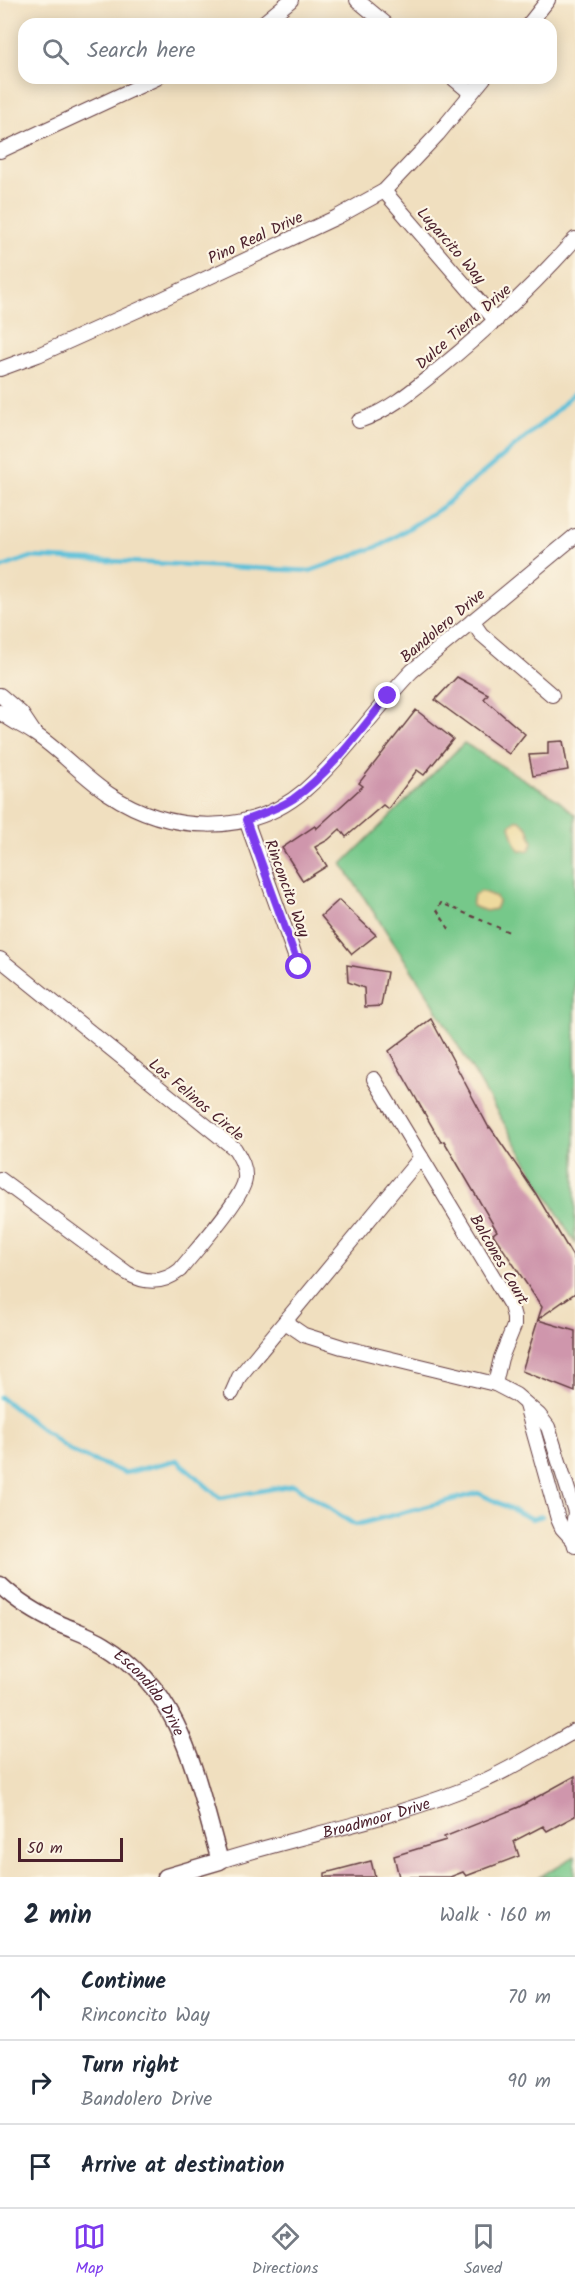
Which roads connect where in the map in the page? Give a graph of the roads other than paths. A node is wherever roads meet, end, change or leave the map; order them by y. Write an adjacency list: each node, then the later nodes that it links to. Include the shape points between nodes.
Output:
1 (291, 0): 4 (street)
2 (357, 0): 5 (street)
3 (548, 0): 6 (street)
4 (269, 18)
5 (379, 18)
6 (534, 18)
7 (144, 84): 11 (street)
8 (460, 84): 10 (street)
9 (479, 84): 10 (street, Pino Real Drive)
10 (471, 93): 12 (street, Pino Real Drive)
11 (0, 151)
12 (384, 191): 14 (street, Lugarcito Way); 15 (street, Pino Real Drive, via 156,302)
13 (575, 239): 14 (street, Dulce Tierra Drive)
14 (495, 321): 16 (street, Dulce Tierra Drive, via 397,403)
15 (0, 369)
16 (359, 421)
17 (575, 536): 18 (street, Bandolero Drive)
18 (472, 621): 20 (street, via 481,634); 23 (street, Bandolero Drive, via 412,671 304,790 292,800)
19 (0, 695): 22 (street, Bandolero Drive, via 21,713)
20 (552, 695)
21 (0, 712): 22 (street, Bandolero Drive)
22 (34, 733): 23 (street, Bandolero Drive, via 130,807 172,822 210,825)
23 (246, 820): 25 (street, Rinconcito Way)
24 (0, 959): 28 (street, Los Felinos Circle, via 235,1149 245,1168 245,1183 180,1270 156,1281 127,1273)
25 (299, 967)
26 (374, 1079): 27 (street, Balcones Court)
27 (421, 1157): 29 (street); 30 (street, Balcones Court, via 511,1306 514,1326)
28 (0, 1179)
29 (285, 1322): 30 (street, via 304,1335 342,1347); 31 (street, via 239,1377)
30 (495, 1384): 32 (street)
31 (232, 1393)
32 (526, 1405): 33 (street, via 548,1427); 34 (street)
33 (568, 1492): 34 (street); 35 (street, via 575,1512)
34 (551, 1499): 35 (street, via 562,1528)
35 (574, 1544)
36 (0, 1585): 38 (street, Escondido Drive, via 34,1611 103,1643 140,1672 161,1698 176,1720 189,1752)
37 (575, 1731): 38 (street, Broadmoor Drive, via 478,1784 415,1807)
38 (220, 1861): 39 (street, Broadmoor Drive)
39 (166, 1877)

